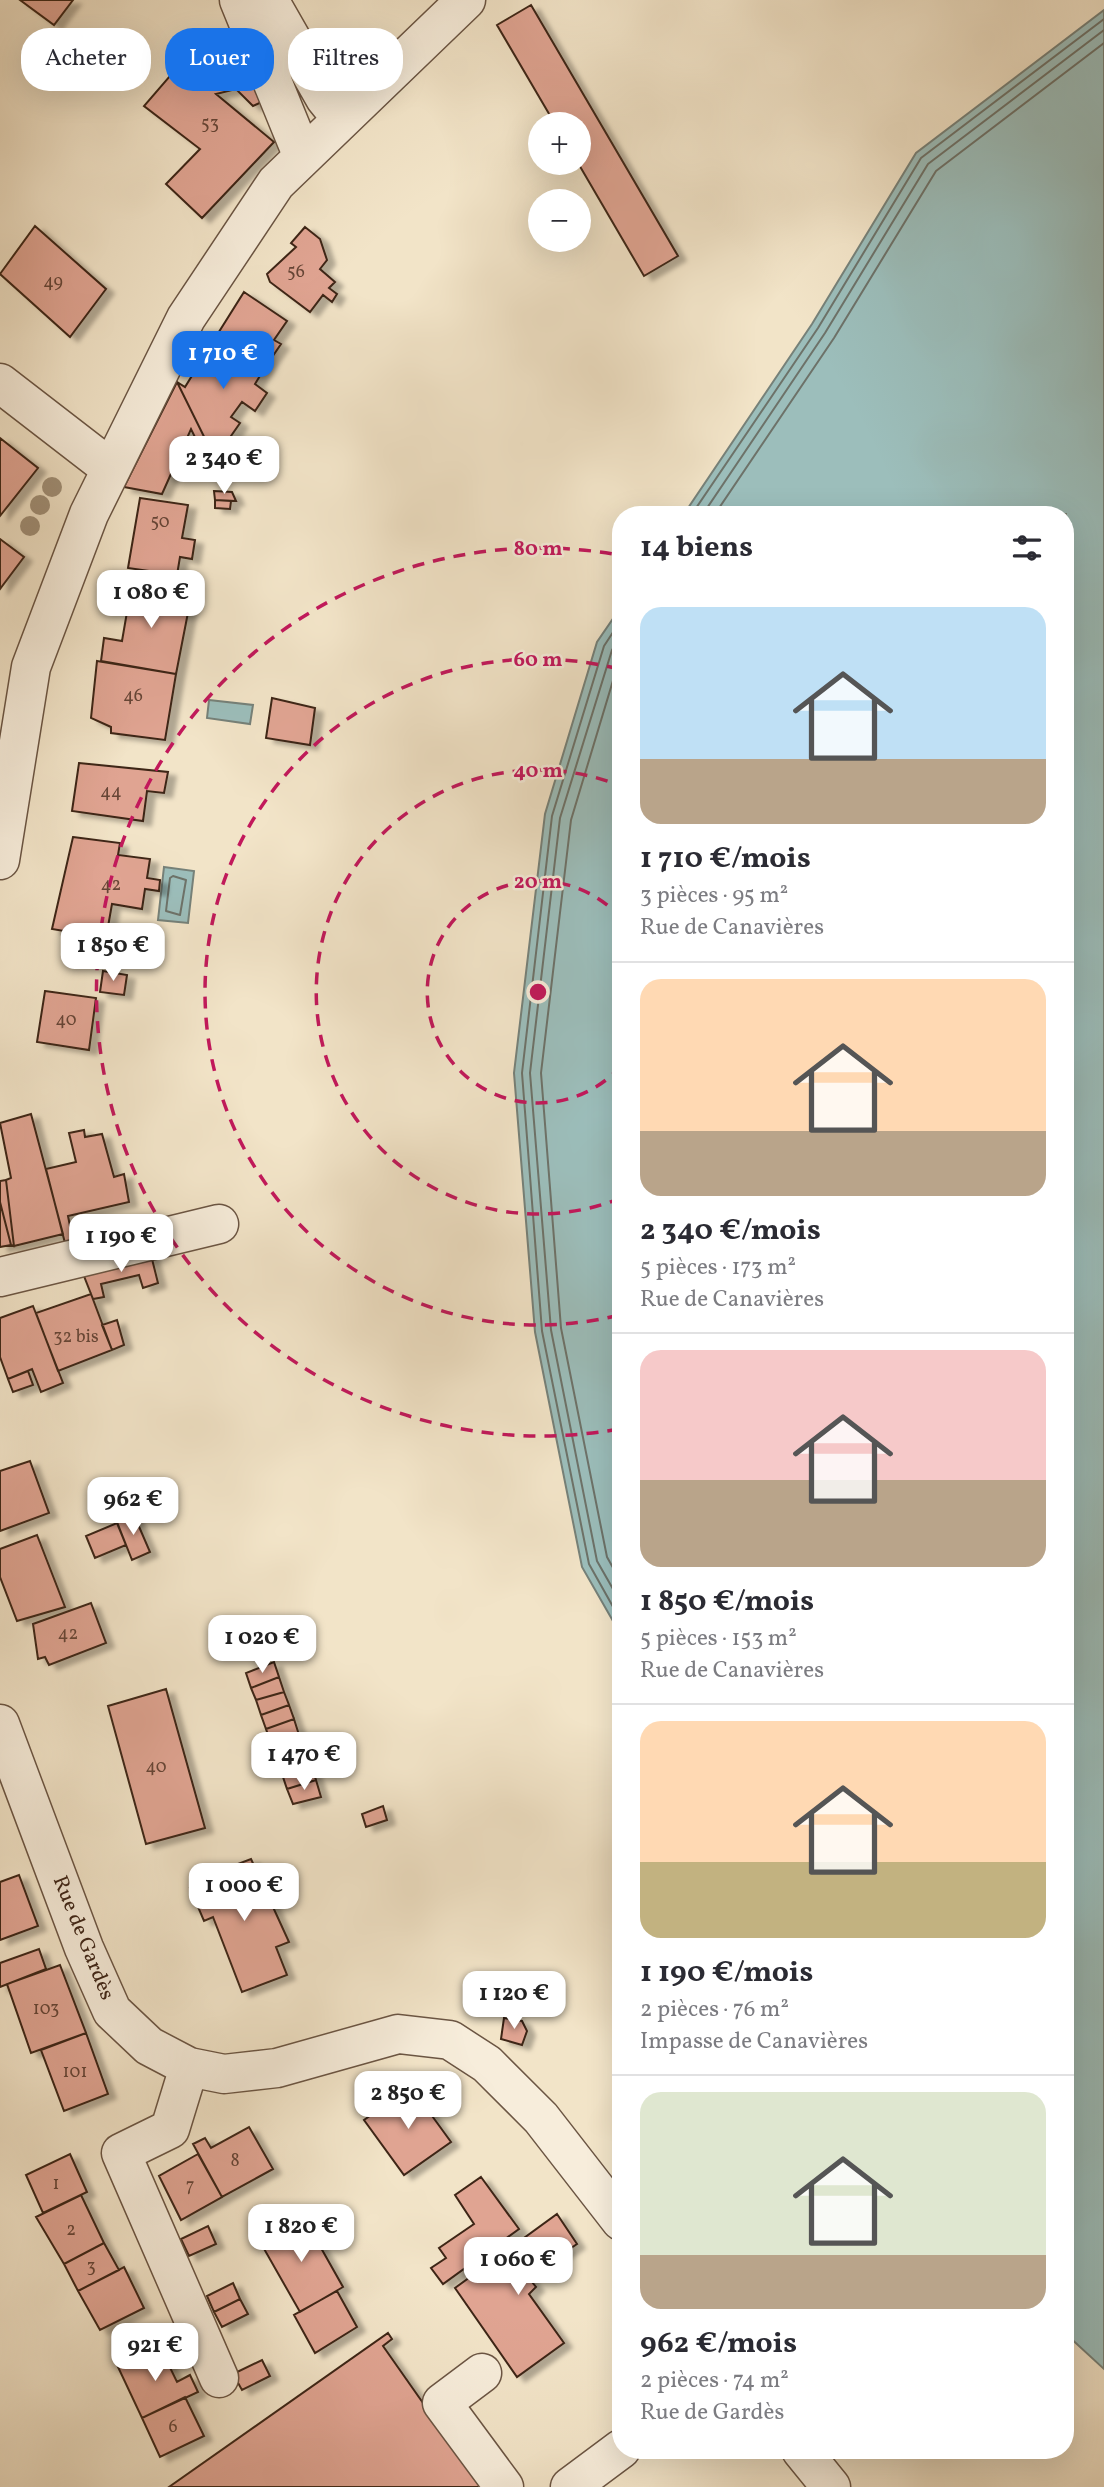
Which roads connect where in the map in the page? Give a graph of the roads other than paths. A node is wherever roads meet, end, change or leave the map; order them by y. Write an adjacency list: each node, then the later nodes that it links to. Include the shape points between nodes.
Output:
1 (239, 0): 5 (street)
2 (269, 0): 4 (street, via 325,98)
3 (466, 0): 4 (street)
4 (342, 119): 5 (street)
5 (303, 157): 7 (street, via 276,183 186,318)
6 (0, 383): 7 (street)
7 (110, 468): 8 (street, via 31,667)
8 (0, 860)
9 (219, 1224): 10 (street)
10 (0, 1277)
11 (0, 1724): 12 (street, Rue de Gardès, via 112,2011 149,2046)
12 (189, 2067): 13 (street, Rue de Gardès, via 224,2074 277,2068 398,2034 450,2040 487,2064 541,2118); 15 (street, via 170,2129 121,2153)
13 (612, 2209)
14 (482, 2373): 18 (street, via 442,2403)
15 (219, 2378)
16 (612, 2456): 19 (street)
17 (808, 2459): 20 (street)
18 (504, 2487)
19 (570, 2487)
20 (831, 2487)

